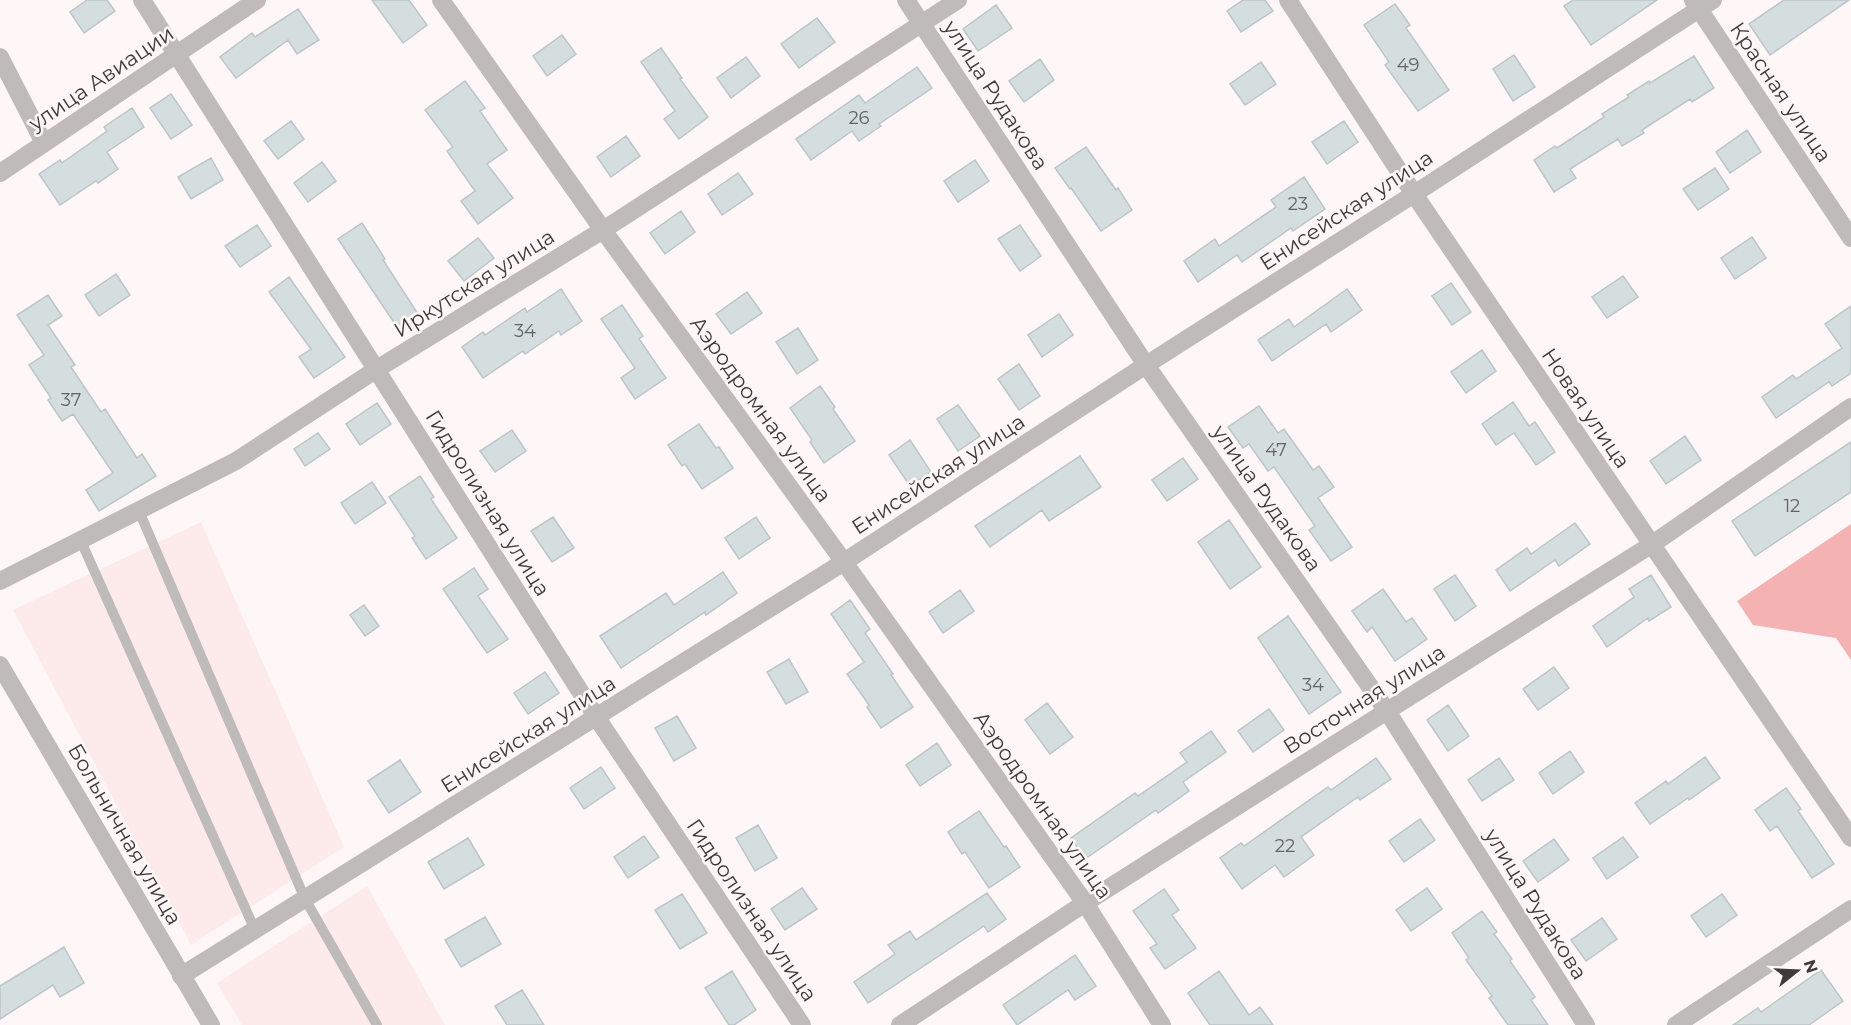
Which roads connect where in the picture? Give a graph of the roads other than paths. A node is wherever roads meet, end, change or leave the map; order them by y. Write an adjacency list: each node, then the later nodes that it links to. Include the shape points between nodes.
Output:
1 (142, 0): 9 (street, Гидролизная улица)
2 (257, 0): 9 (street, улица Авиации)
3 (441, 0): 14 (street, Аэродромная улица)
4 (906, 0): 8 (street, улица Рудакова)
5 (958, 0): 8 (street, Иркутская улица)
6 (1288, 0): 13 (street, Новая улица)
7 (1702, 3): 13 (street, Енисейская улица); 15 (street, Красная улица)
8 (921, 23): 14 (street, Иркутская улица); 16 (street, улица Рудакова)
9 (176, 54): 11 (street, улица Авиации); 17 (street, Гидролизная улица)
10 (0, 57): 11 (street)
11 (44, 143): 12 (street, улица Авиации)
12 (0, 173)
13 (1414, 194): 16 (street, Енисейская улица); 21 (street, Новая улица)
14 (603, 230): 17 (street, Иркутская улица); 22 (street, Аэродромная улица)
15 (1851, 238)
16 (1146, 364): 22 (street, Енисейская улица); 25 (street, улица Рудакова)
17 (377, 369): 19 (street, Иркутская улица, via 236,461); 26 (street, Гидролизная улица)
18 (1851, 407): 21 (street, Восточная улица)
19 (138, 511): 20 (street, Иркутская улица); 28 (lane)
20 (80, 539): 23 (street, Иркутская улица); 31 (lane)
21 (1652, 545): 25 (street, Восточная улица); 27 (street, Новая улица)
22 (844, 562): 26 (street, Енисейская улица); 29 (street, Аэродромная улица)
23 (0, 581)
24 (0, 665): 32 (street, Больничная улица)
25 (1387, 711): 29 (street, Восточная улица); 38 (street, улица Рудакова)
26 (597, 717): 28 (street, Енисейская улица); 35 (street, Гидролизная улица)
27 (1851, 838)
28 (305, 899): 31 (street, Енисейская улица); 34 (lane)
29 (1085, 903): 36 (street, Восточная улица); 37 (street, Аэродромная улица)
30 (1851, 909): 39 (street)
31 (255, 930): 32 (street, Енисейская улица)
32 (181, 976): 33 (street, Больничная улица)
33 (211, 1025)
34 (377, 1025)
35 (802, 1025)
36 (900, 1025)
37 (1162, 1025)
38 (1586, 1025)
39 (1676, 1025)

